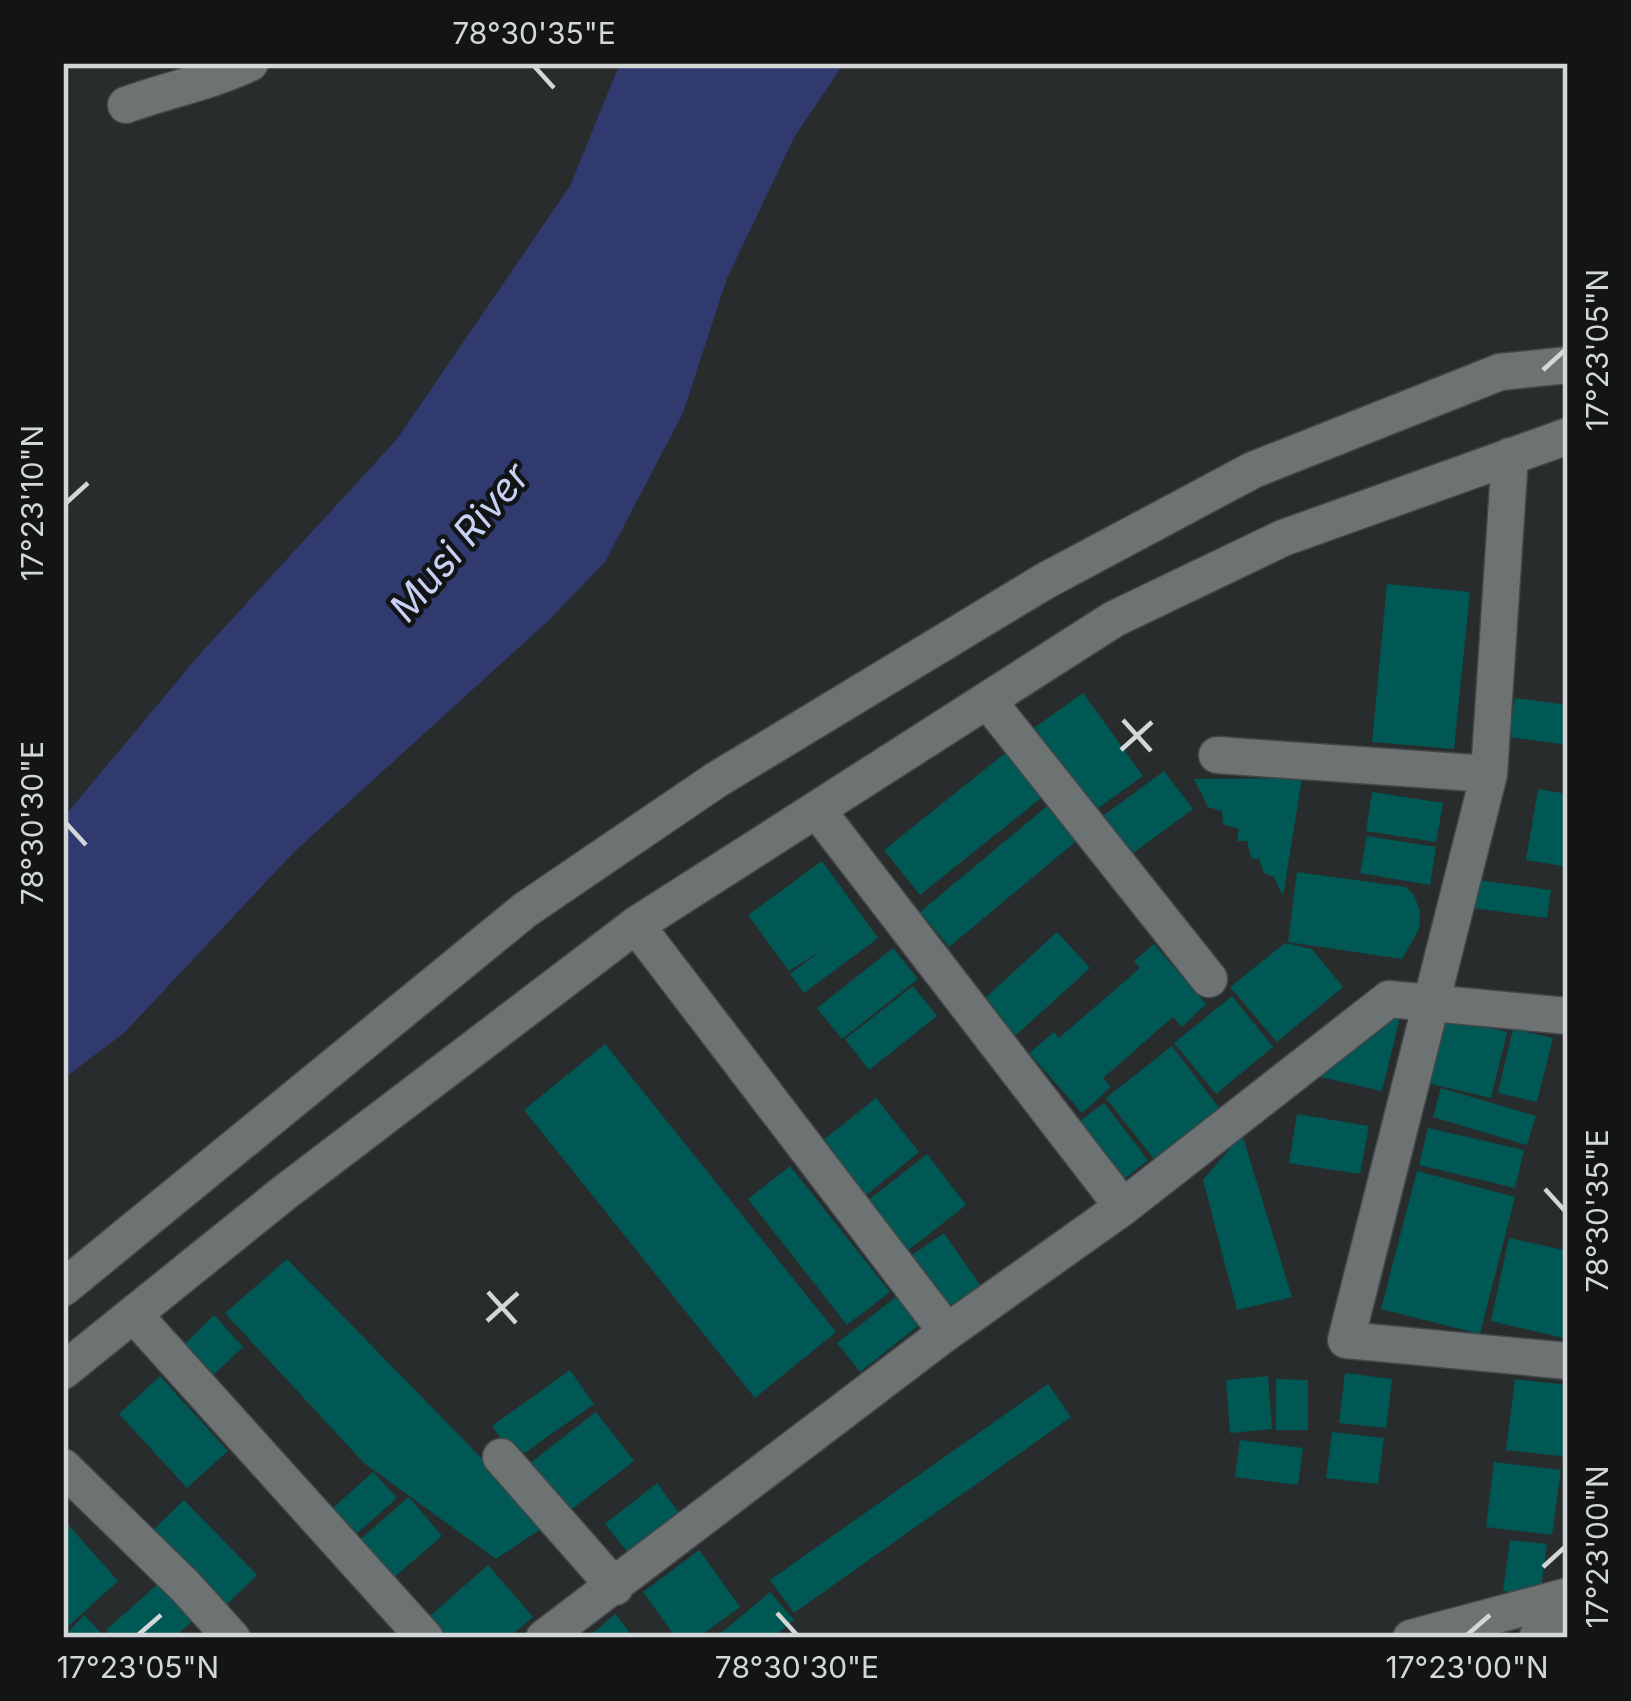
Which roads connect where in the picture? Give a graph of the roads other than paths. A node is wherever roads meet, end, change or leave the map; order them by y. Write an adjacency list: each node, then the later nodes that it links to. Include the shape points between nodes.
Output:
1 (250, 63): 2 (street)
2 (126, 105)
3 (1568, 365): 15 (street, via 1500,372 1253,470 1045,581 716,780 525,910)
4 (1568, 436): 5 (street)
5 (1510, 456): 6 (street, via 1283,538 1114,619); 8 (street)
6 (988, 701): 9 (street); 11 (street)
7 (1217, 755): 8 (street)
8 (1489, 774): 12 (street)
9 (817, 810): 10 (street); 14 (street)
10 (636, 925): 16 (street); 17 (street)
11 (1209, 979)
12 (1433, 1003): 13 (street); 14 (street, via 1389,1000); 18 (street, via 1346,1340)
13 (1568, 1016)
14 (1123, 1207): 17 (street)
15 (63, 1288)
16 (135, 1316): 19 (street); 27 (street)
17 (947, 1332): 22 (street)
18 (1568, 1361)
19 (63, 1371)
20 (501, 1457): 22 (street)
21 (63, 1467): 26 (street)
22 (615, 1587): 25 (street)
23 (1568, 1596): 28 (street)
24 (1568, 1631): 29 (street)
25 (550, 1636)
26 (232, 1638)
27 (425, 1638)
28 (1411, 1638)
29 (1537, 1638)

